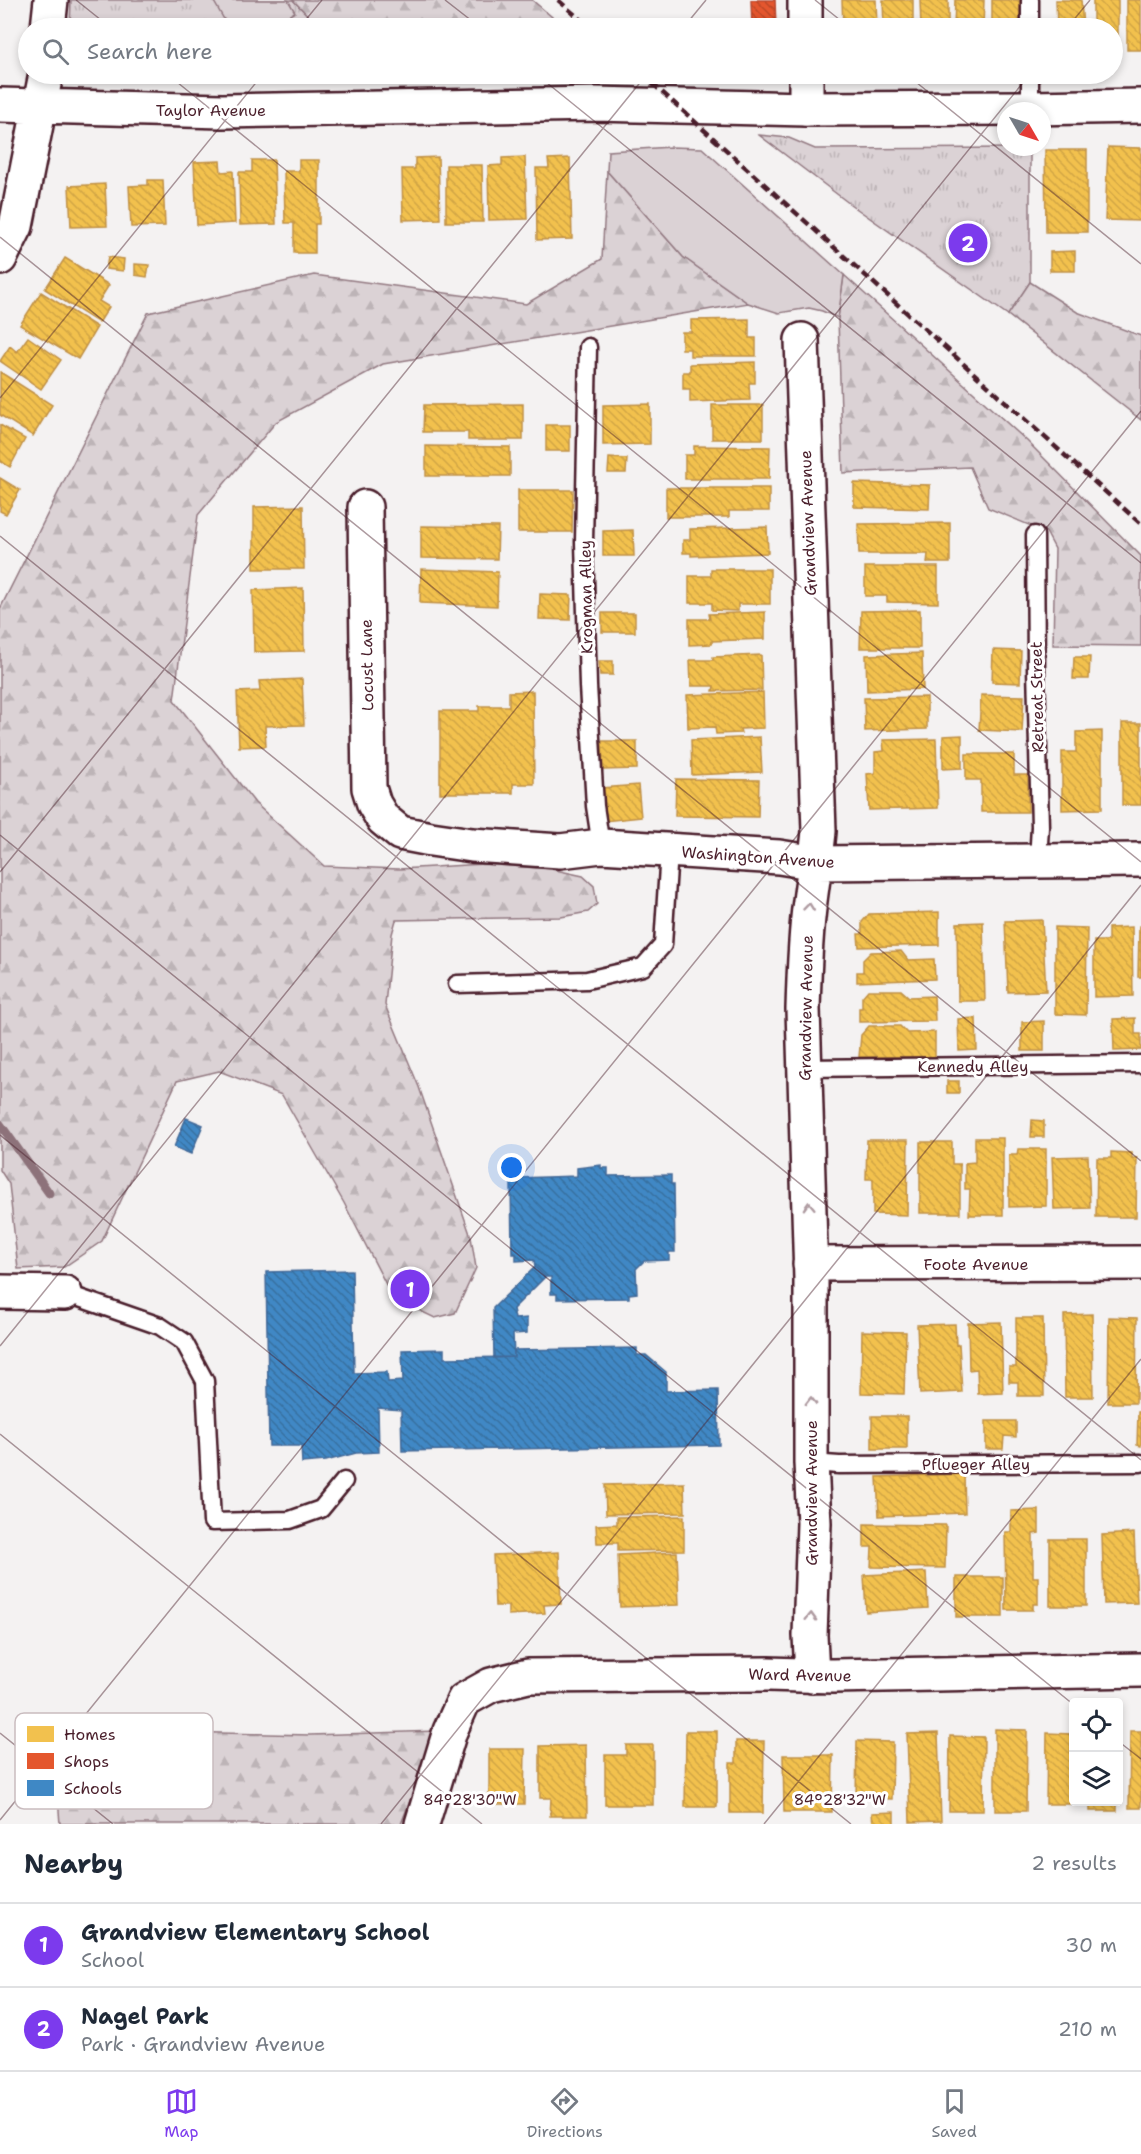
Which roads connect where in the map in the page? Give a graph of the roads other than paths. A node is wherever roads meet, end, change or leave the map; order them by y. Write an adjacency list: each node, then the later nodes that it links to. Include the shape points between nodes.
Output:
1 (51, 0): 4 (street)
2 (805, 0): 5 (street)
3 (1030, 0): 6 (lane)
4 (49, 18)
5 (805, 18)
6 (1030, 18)
7 (44, 84): 13 (street)
8 (806, 84): 16 (street)
9 (1030, 84): 10 (lane)
10 (1030, 102)
11 (0, 105): 13 (street, Taylor Avenue)
12 (1141, 106): 15 (street, Taylor Avenue)
13 (40, 107): 16 (street, Taylor Avenue, via 222,111 595,104); 17 (street, via 16,226)
14 (997, 108): 16 (street, Taylor Avenue)
15 (1051, 108)
16 (806, 110)
17 (0, 258)
18 (802, 340): 27 (street, Grandview Avenue)
19 (588, 347): 23 (lane, Krogman Alley, via 584,542 588,686)
20 (365, 507): 22 (street, Locust Lane, via 369,788)
21 (1035, 535): 25 (lane, Retreat Street)
22 (383, 819): 23 (street, Washington Avenue, via 400,833 472,845 560,851)
23 (601, 846): 24 (street, Washington Avenue)
24 (669, 851): 27 (street, Washington Avenue); 28 (lane, via 663,945 643,967 587,980)
25 (1038, 860): 26 (street, Washington Avenue); 27 (street, Washington Avenue)
26 (1141, 860)
27 (817, 863): 30 (street, Grandview Avenue, one-way to 27, via 804,970)
28 (457, 984)
29 (1141, 1064): 30 (lane, Kennedy Alley)
30 (804, 1068): 32 (street, Grandview Avenue, one-way to 30)
31 (1141, 1263): 32 (street, Foote Avenue)
32 (810, 1264): 35 (street, Grandview Avenue, one-way to 32)
33 (0, 1292): 34 (street)
34 (65, 1293): 37 (lane, via 160,1326 184,1342 205,1381 212,1522 290,1520 321,1509)
35 (811, 1463): 36 (lane, Pflueger Alley); 39 (street, Grandview Avenue, one-way to 35)
36 (1141, 1463)
37 (344, 1481)
38 (1141, 1670): 39 (street, Ward Avenue)
39 (812, 1676): 40 (street, Ward Avenue, via 528,1676 491,1685 464,1700 450,1731)
40 (422, 1824)

